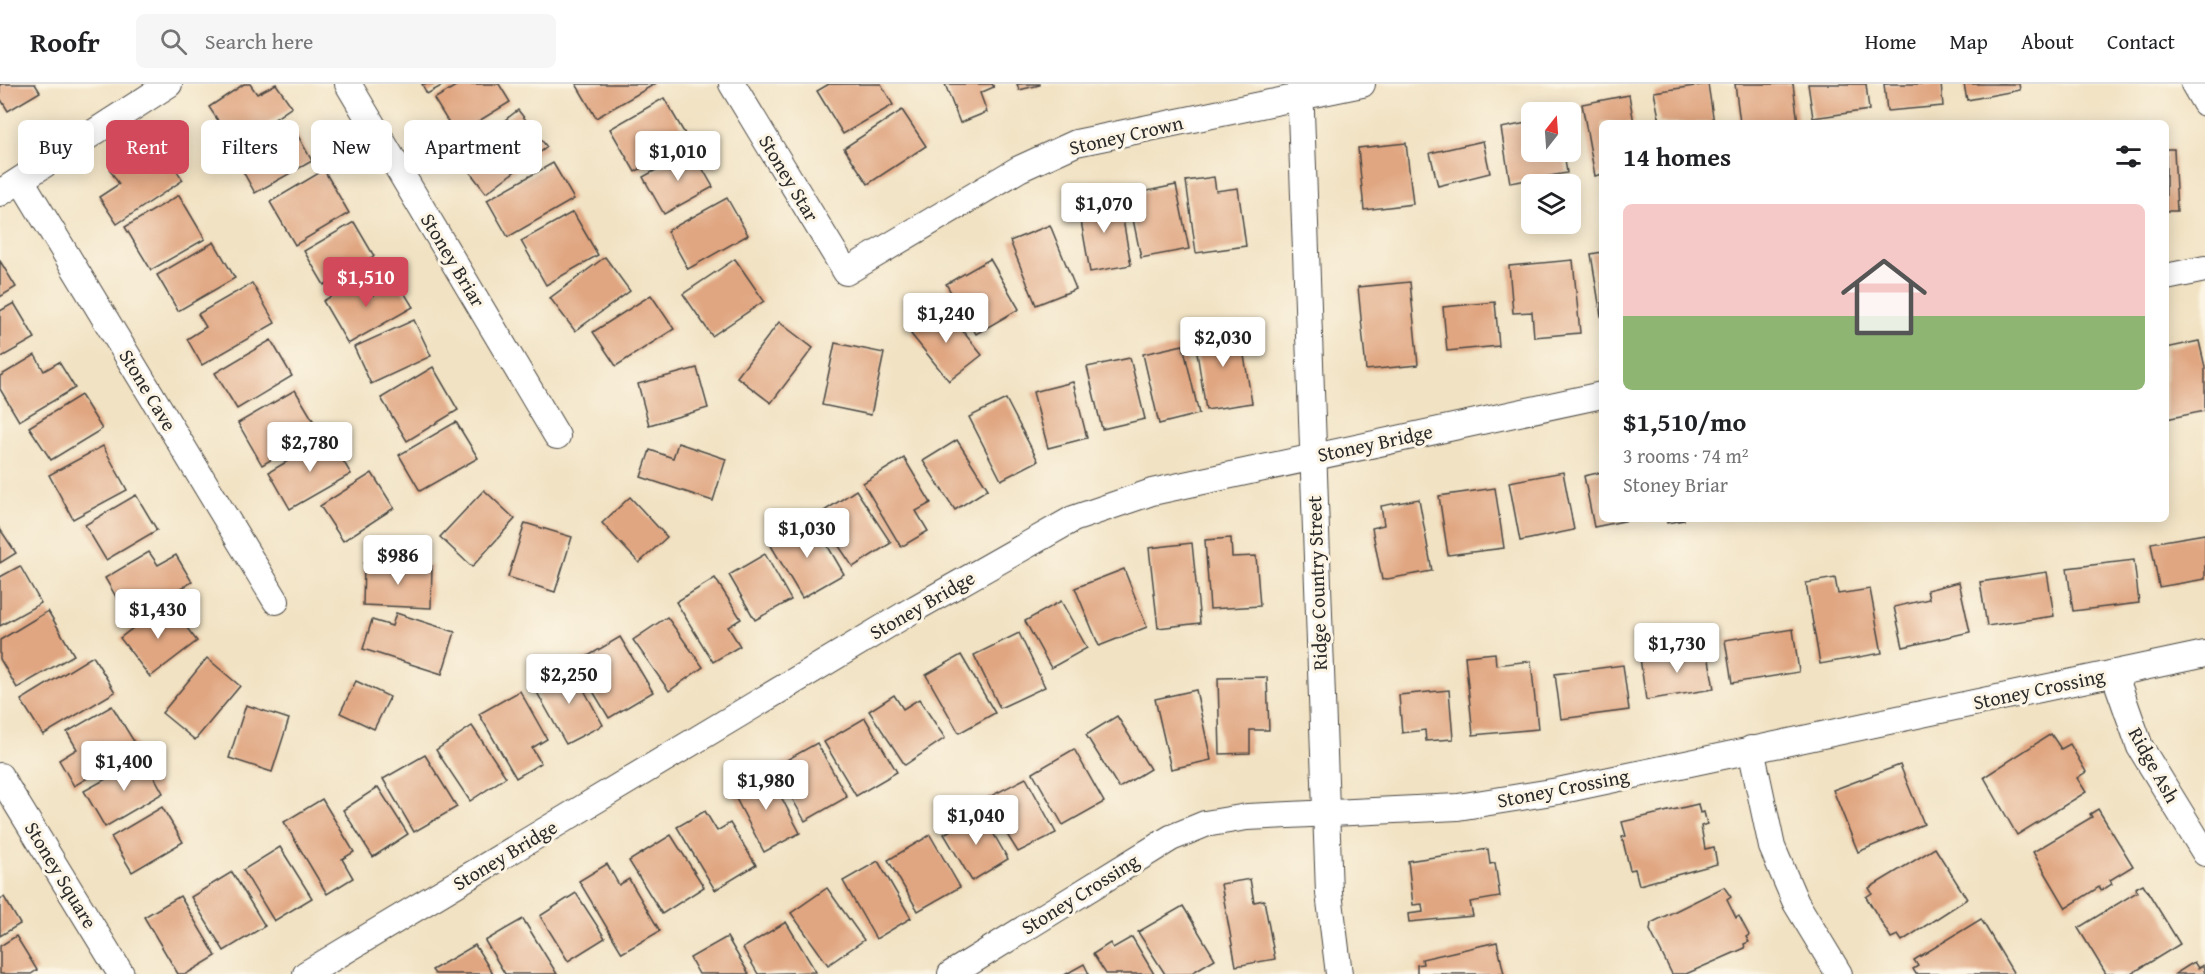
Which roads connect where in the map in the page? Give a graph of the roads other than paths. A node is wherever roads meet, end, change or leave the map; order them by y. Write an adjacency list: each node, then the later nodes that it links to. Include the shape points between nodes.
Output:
1 (169, 84): 8 (street)
2 (348, 84): 13 (street, Stoney Briar)
3 (732, 84): 10 (street, Stoney Star)
4 (1362, 84): 6 (street, Stoney Crown)
5 (2194, 84): 7 (street)
6 (1300, 91): 10 (street, Stoney Crown, via 1076,143 1019,169); 14 (street, Ridge Country Street)
7 (2205, 103)
8 (10, 186): 15 (street, Stone Cave)
9 (2205, 269): 11 (street)
10 (846, 272)
11 (2169, 276)
12 (1599, 397): 14 (street, Stoney Bridge)
13 (557, 436)
14 (1312, 456): 20 (street, Ridge Country Street); 23 (street, Stoney Bridge, via 1152,492 1073,519 906,614)
15 (276, 601)
16 (2205, 654): 17 (street, Stoney Crossing)
17 (2114, 673): 18 (street, Stoney Crossing); 21 (street, Ridge Ash, via 2140,747)
18 (1751, 749): 20 (street, Stoney Crossing, via 1558,791 1458,807); 26 (street, via 1772,848 1796,903)
19 (0, 776): 22 (street, Stoney Square)
20 (1326, 813): 24 (street, Stoney Crossing, via 1247,817 1205,824 1171,838); 25 (street, Ridge Country Street, via 1329,893)
21 (2205, 853)
22 (121, 974)
23 (306, 974)
24 (951, 974)
25 (1339, 974)
26 (1839, 974)

